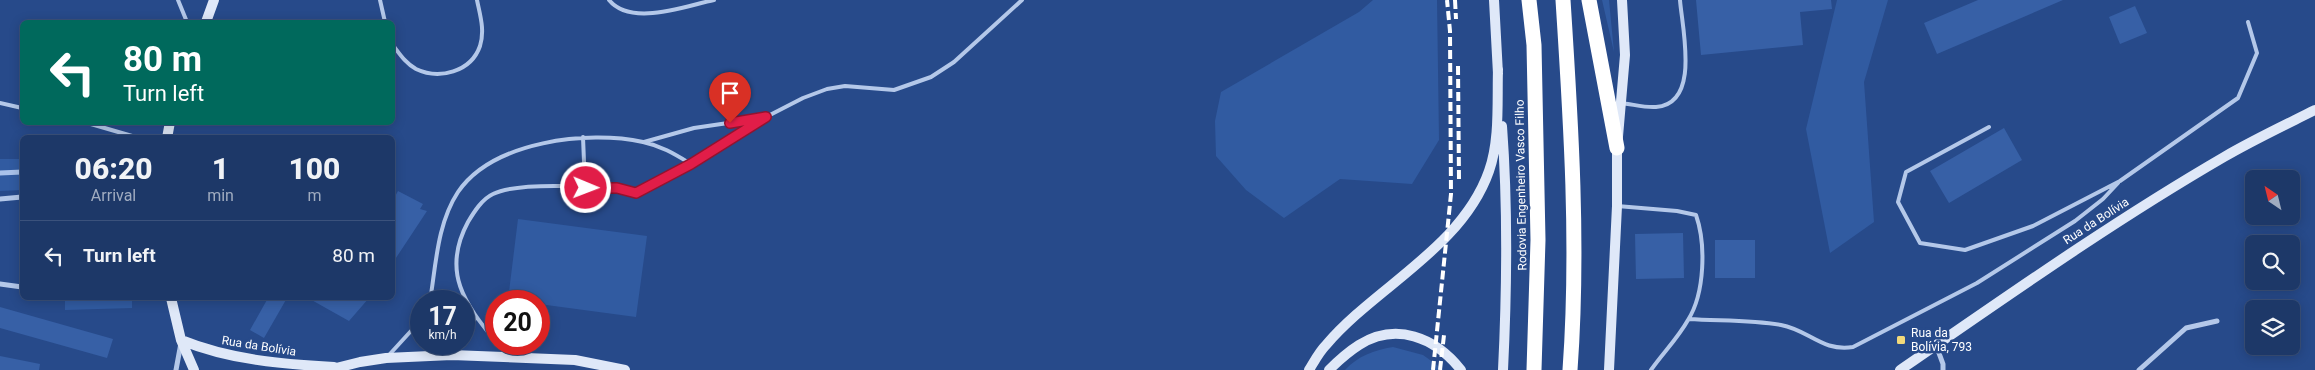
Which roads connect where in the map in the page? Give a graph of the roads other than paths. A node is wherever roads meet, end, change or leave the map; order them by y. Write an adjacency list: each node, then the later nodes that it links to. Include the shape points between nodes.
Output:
1 (178, 0): 14 (lane)
2 (214, 0): 15 (main road)
3 (380, 0): 16 (lane)
4 (477, 0): 18 (lane, via 483,28 480,46 471,61 453,73 433,74 415,68)
5 (609, 0): 6 (lane, via 626,11 642,15)
6 (714, 0)
7 (1022, 0): 24 (lane, via 954,62 931,77 894,90 845,86 827,89)
8 (1494, 0): 19 (main road)
9 (1529, 0): 60 (highway, Rodovia Engenheiro Vasco Filho, via 1534,45 1538,230)
10 (1563, 0): 61 (highway, via 1573,186)
11 (1589, 0): 30 (highway)
12 (1622, 0): 21 (main road, via 1625,55)
13 (1680, 0): 21 (lane, via 1686,74 1684,86 1676,97 1656,108)
14 (186, 20)
15 (207, 20)
16 (385, 20)
17 (2248, 22): 32 (lane, via 2257,54 2238,98)
18 (395, 48)
19 (1498, 69): 56 (main road, via 1495,144 1489,171 1474,200 1437,245 1325,345); 59 (main road, via 1505,166)
20 (0, 103): 22 (lane)
21 (1622, 103): 30 (main road)
22 (20, 108)
23 (2315, 110): 47 (main road, Rua da Bolívia, via 2226,156 2154,199)
24 (766, 117): 29 (lane, via 694,128); 31 (lane)
25 (94, 125): 27 (lane)
26 (1989, 127): 32 (lane, via 1906,172 1898,202 1920,243 1965,250 2032,226)
27 (128, 135)
28 (583, 137): 29 (lane); 33 (lane); 39 (lane, via 527,148 496,159 459,191 447,214)
29 (644, 142): 31 (lane, via 667,149)
30 (1617, 148): 36 (main road)
31 (691, 164): 33 (lane, via 636,193 617,188)
32 (2120, 181): 42 (lane, via 2075,221 1977,283 1853,347 1827,346 1782,325)
33 (586, 188): 41 (lane, via 508,189 483,202 464,230 456,268 464,298)
34 (20, 197): 35 (street)
35 (0, 198)
36 (1617, 206): 42 (lane, via 1696,215 1701,230 1701,288); 62 (main road)
37 (0, 284): 38 (street)
38 (20, 287)
39 (432, 290)
40 (171, 300): 46 (main road)
41 (476, 317): 44 (lane)
42 (1689, 319): 63 (lane)
43 (2217, 321): 66 (street, via 2186,328)
44 (485, 328)
45 (410, 332): 51 (lane)
46 (181, 340): 52 (main road, Rua da Bolívia, via 228,356); 53 (street); 54 (main road)
47 (1936, 345): 64 (main road, Rua da Bolívia); 65 (street)
48 (433, 355): 51 (main road, Rua da Bolívia)
49 (452, 355): 50 (main road, Rua da Bolívia)
50 (508, 357): 55 (main road, Rua da Bolívia, via 575,360)
51 (386, 358): 52 (main road, Rua da Bolívia)
52 (333, 369)
53 (176, 370)
54 (194, 370)
55 (625, 370)
56 (1309, 370)
57 (1329, 370): 58 (main road, via 1360,344 1385,335 1405,334 1422,338 1439,348)
58 (1460, 370)
59 (1503, 370)
60 (1534, 370)
61 (1570, 370)
62 (1609, 370)
63 (1651, 370)
64 (1900, 370)
65 (1943, 370)
66 (2139, 370)

